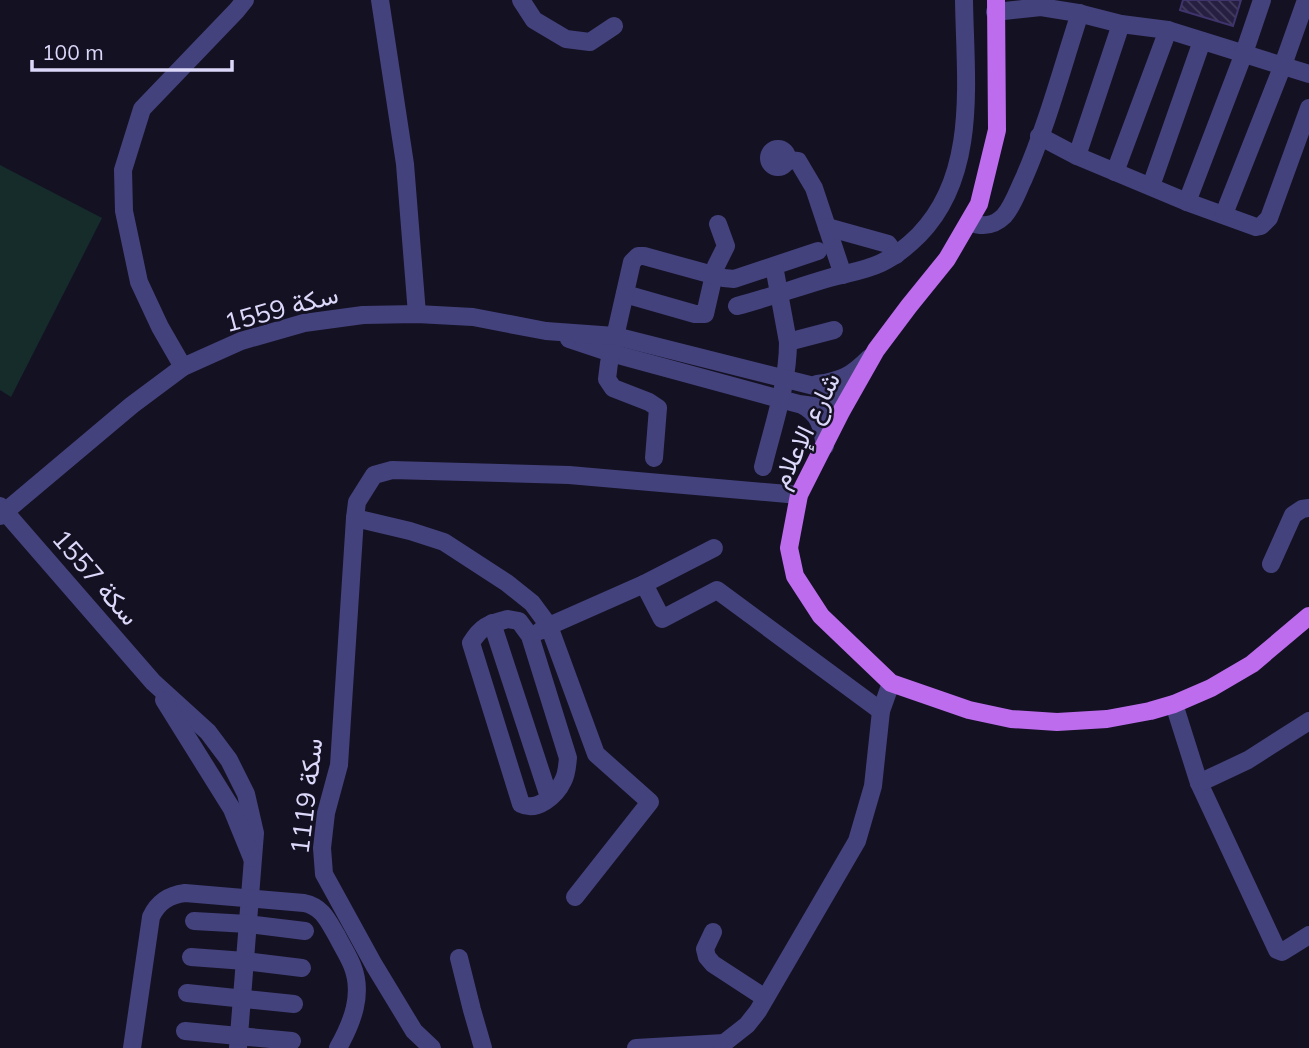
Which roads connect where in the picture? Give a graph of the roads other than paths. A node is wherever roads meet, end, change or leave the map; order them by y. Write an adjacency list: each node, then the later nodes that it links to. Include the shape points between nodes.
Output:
1 (245, 0): 41 (street, via 142,109 123,170 124,211 139,282)
2 (380, 0): 36 (street, via 405,164)
3 (521, 0): 11 (street, via 534,20 566,38 590,42)
4 (964, 0): 29 (street, via 965,110 953,180 928,226)
5 (1262, 0): 14 (street)
6 (1306, 0): 15 (street)
7 (1046, 3): 8 (street); 9 (street)
8 (995, 6): 25 (main road, شارع الإعلام, via 997,130 979,204)
9 (1083, 9): 10 (street); 18 (street)
10 (1121, 24): 12 (street); 19 (street)
11 (614, 26)
12 (1168, 30): 13 (street); 21 (street)
13 (1202, 41): 14 (street); 22 (street)
14 (1244, 53): 15 (street); 23 (street)
15 (1283, 65): 16 (street); 24 (street)
16 (1309, 74)
17 (1309, 108): 24 (street, via 1269,218 1256,227)
18 (1040, 136): 19 (street); 25 (street, via 1005,215 983,227)
19 (1077, 156): 21 (street)
20 (786, 160): 27 (street, via 798,161 814,188)
21 (1115, 172): 22 (street)
22 (1151, 186): 23 (street)
23 (1187, 202): 24 (street)
24 (1224, 214)
25 (969, 222): 40 (main road, شارع الإعلام, via 947,259)
26 (718, 224): 31 (street, via 726,246)
27 (827, 227): 29 (street, via 888,244); 32 (street)
28 (818, 251): 30 (street)
29 (896, 255): 32 (street)
30 (774, 266): 31 (street, via 734,279); 34 (street)
31 (714, 275): 33 (street, via 638,256 632,262); 33 (street, via 705,314)
32 (843, 275): 34 (street)
33 (625, 294): 39 (street)
34 (779, 294): 35 (street); 38 (street)
35 (737, 306)
36 (417, 314): 39 (street, سكة 1559, via 473,317); 41 (street, سكة 1559, via 304,323 241,341)
37 (834, 330): 38 (street)
38 (789, 342): 42 (street)
39 (613, 344): 42 (street, سكة 1559); 44 (street, سكة 1559); 48 (street, via 607,379 612,388 658,408)
40 (876, 350): 43 (street, سكة 1559, via 850,375); 45 (main road, شارع الإعلام)
41 (183, 367): 52 (street, سكة 1559)
42 (784, 379): 43 (street, سكة 1559); 44 (street)
43 (809, 385): 45 (street, سكة 1559)
44 (780, 399): 46 (street, سكة 1559); 49 (street)
45 (846, 403): 46 (street, سكة 1559); 47 (main road, شارع الإعلام)
46 (799, 404): 47 (street, via 819,419)
47 (825, 446): 50 (main road, شارع الإعلام)
48 (654, 458)
49 (763, 467)
50 (799, 495): 53 (street, سكة 1119, via 569,475 392,470 374,475 357,502); 62 (main road, شارع الإعلام, via 789,548 795,576 821,616)
51 (1309, 508): 55 (street, via 1293,515)
52 (2, 511): 61 (street, سكة 1557)
53 (355, 518): 59 (street, via 444,542 513,587); 94 (street, سكة 1119, via 339,765 326,813 324,874 414,1031)
54 (714, 548): 56 (street)
55 (1271, 564)
56 (644, 584): 59 (street); 64 (street, via 662,619 717,590)
57 (1309, 616): 63 (main road, شارع الإعلام, via 1252,664)
58 (492, 623): 60 (street, via 519,621); 71 (street); 71 (street, via 478,631 471,643 521,804 539,806)
59 (550, 626): 60 (street); 73 (street, via 596,754 650,802)
60 (530, 636): 71 (street, via 568,758 562,784)
61 (153, 682): 66 (street, سكة 1557); 67 (street, سكة 1557)
62 (891, 683): 63 (main road, شارع الإعلام, via 1011,719 1107,719); 64 (street)
63 (1174, 704): 70 (street)
64 (881, 712): 86 (street, via 873,786 857,841)
65 (1309, 721): 70 (street, via 1248,760)
66 (214, 740): 67 (street); 68 (street, سكة 1557)
67 (198, 754): 69 (street, سكة 1557)
68 (233, 768): 69 (street); 72 (street, سكة 1557, via 246,794 255,833)
69 (214, 782): 72 (street, سكة 1557, via 232,808)
70 (1199, 783): 79 (street, via 1277,950 1282,952)
71 (549, 797)
72 (253, 863): 74 (street, سكة 1557)
73 (575, 897)
74 (249, 899): 76 (street, سكة 1557); 92 (street, via 177,894 154,910 148,924); 93 (street, via 310,904 327,919 353,967 356,983 354,1015)
75 (194, 920): 76 (street)
76 (248, 924): 77 (street); 82 (street, سكة 1557)
77 (305, 931)
78 (713, 932): 86 (street, via 705,949 710,961)
79 (1309, 935)
80 (191, 957): 82 (street)
81 (460, 958): 95 (street)
82 (245, 961): 83 (street); 85 (street, سكة 1557)
83 (302, 968)
84 (187, 993): 85 (street)
85 (242, 998): 87 (street); 90 (street, سكة 1557)
86 (765, 998): 91 (street, via 747,1025)
87 (294, 1004)
88 (184, 1031): 90 (street)
89 (292, 1041): 90 (street)
90 (239, 1042)
91 (723, 1046): 96 (street)
92 (132, 1048)
93 (338, 1048)
94 (432, 1048)
95 (483, 1048)
96 (636, 1048)

